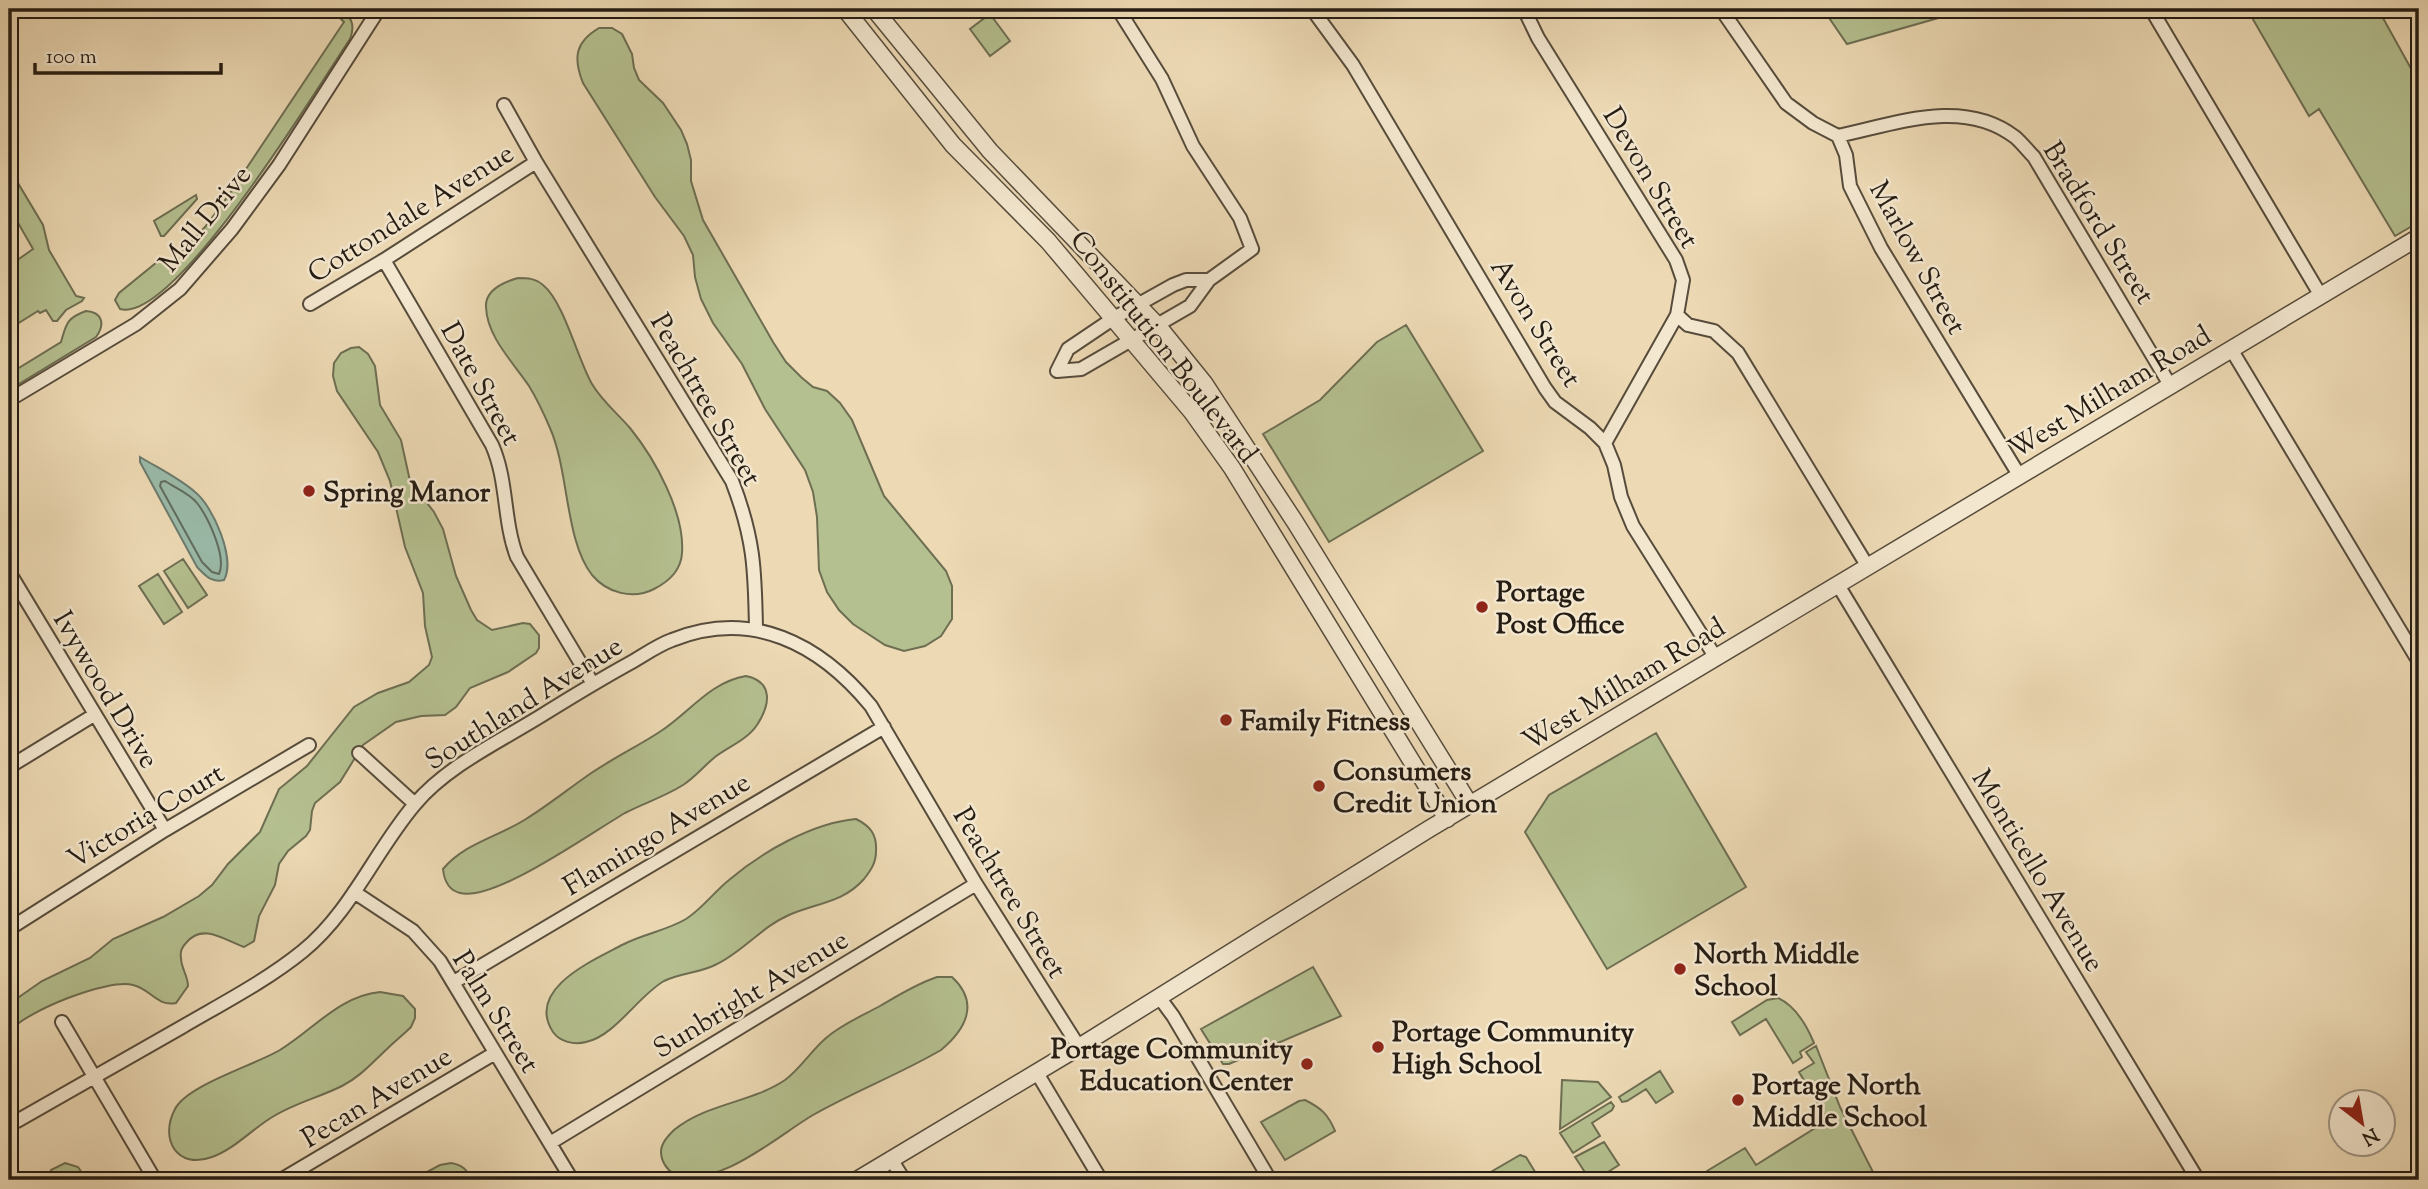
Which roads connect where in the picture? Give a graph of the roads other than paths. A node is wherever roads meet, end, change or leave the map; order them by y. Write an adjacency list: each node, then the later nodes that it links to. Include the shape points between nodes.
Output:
1 (379, 9): 24 (street, Mall Drive, via 271,176 180,289 136,324)
2 (845, 9): 19 (street, Constitution Boulevard, via 953,145 1048,241)
3 (874, 9): 17 (street, Constitution Boulevard, via 990,151)
4 (1118, 9): 14 (street, via 1162,79 1193,146 1240,218 1252,249)
5 (1312, 9): 25 (street, Avon Street, via 1353,65 1545,388 1555,402)
6 (1524, 9): 18 (street, Devon Street, via 1676,260 1682,280)
7 (1721, 9): 10 (street, via 1786,103)
8 (2151, 9): 15 (street)
9 (503, 104): 11 (street, Peachtree Street)
10 (1838, 136): 23 (street, Bradford Street, via 1928,116 1957,116 1977,118 2017,138 2034,157); 26 (street, Marlow Street, via 1850,186 1881,248)
11 (536, 162): 13 (street, Cottondale Avenue); 32 (street, Peachtree Street, via 732,481 753,548)
12 (2419, 237): 15 (street, West Milham Road)
13 (384, 260): 16 (street, Cottondale Avenue); 35 (street, Date Street, via 492,445 500,462 510,539 517,557)
14 (1209, 280): 17 (street, via 1186,280); 20 (street, via 1190,306)
15 (2321, 296): 22 (street, West Milham Road)
16 (310, 304)
17 (1138, 304): 19 (street); 20 (street, Constitution Boulevard)
18 (1677, 315): 25 (street); 27 (street, via 1688,325 1714,331 1738,353)
19 (1114, 318): 21 (street, Constitution Boulevard); 21 (street, via 1068,349 1057,371 1081,369)
20 (1158, 326): 21 (street); 42 (street, Constitution Boulevard, via 1204,383 1295,522)
21 (1132, 340): 43 (street, Constitution Boulevard, via 1232,468)
22 (2231, 349): 23 (street, West Milham Road); 34 (street)
23 (2170, 385): 26 (street, West Milham Road)
24 (9, 400)
25 (1605, 443): 33 (street, Avon Street, via 1633,526)
26 (2019, 475): 27 (street, West Milham Road)
27 (1868, 567): 29 (street, West Milham Road)
28 (9, 572): 30 (street, Ivywood Drive)
29 (1838, 585): 33 (street, West Milham Road); 65 (street, Monticello Avenue)
30 (20, 592): 31 (street); 36 (street, Ivywood Drive)
31 (9, 599)
32 (755, 629): 35 (street, Southland Avenue, via 700,631 670,640); 37 (street, Peachtree Street, via 779,635 820,656 871,706)
33 (1716, 658): 42 (street, West Milham Road)
34 (2419, 662)
35 (593, 684): 41 (street, Southland Avenue, via 451,771)
36 (94, 715): 40 (street); 44 (street, Ivywood Drive)
37 (884, 727): 45 (street, Peachtree Street); 48 (street, Flamingo Avenue)
38 (309, 746): 44 (street, Victoria Court)
39 (359, 753): 41 (street)
40 (9, 766)
41 (415, 803): 46 (street, Southland Avenue)
42 (1470, 805): 43 (street, West Milham Road)
43 (1447, 819): 49 (street, West Milham Road)
44 (165, 830): 47 (street, Victoria Court)
45 (976, 884): 51 (street, Peachtree Street); 56 (street, Sunbright Avenue)
46 (354, 892): 48 (street, Palm Street, via 413,931); 54 (street, Southland Avenue, via 325,931 281,968)
47 (9, 929)
48 (454, 982): 52 (street, Palm Street)
49 (1159, 998): 51 (street, West Milham Road); 64 (street)
50 (62, 1022): 54 (street)
51 (1079, 1047): 53 (street, West Milham Road)
52 (495, 1054): 56 (street, Palm Street); 59 (street, Pecan Avenue)
53 (1037, 1073): 57 (street, West Milham Road); 63 (street)
54 (94, 1077): 55 (street, Southland Avenue); 58 (street)
55 (17, 1121)
56 (550, 1143): 60 (street, Palm Street)
57 (891, 1159): 61 (street, West Milham Road); 62 (street)
58 (155, 1180)
59 (281, 1180)
60 (572, 1180)
61 (857, 1180)
62 (904, 1180)
63 (1101, 1180)
64 (1270, 1180)
65 (2198, 1180)

